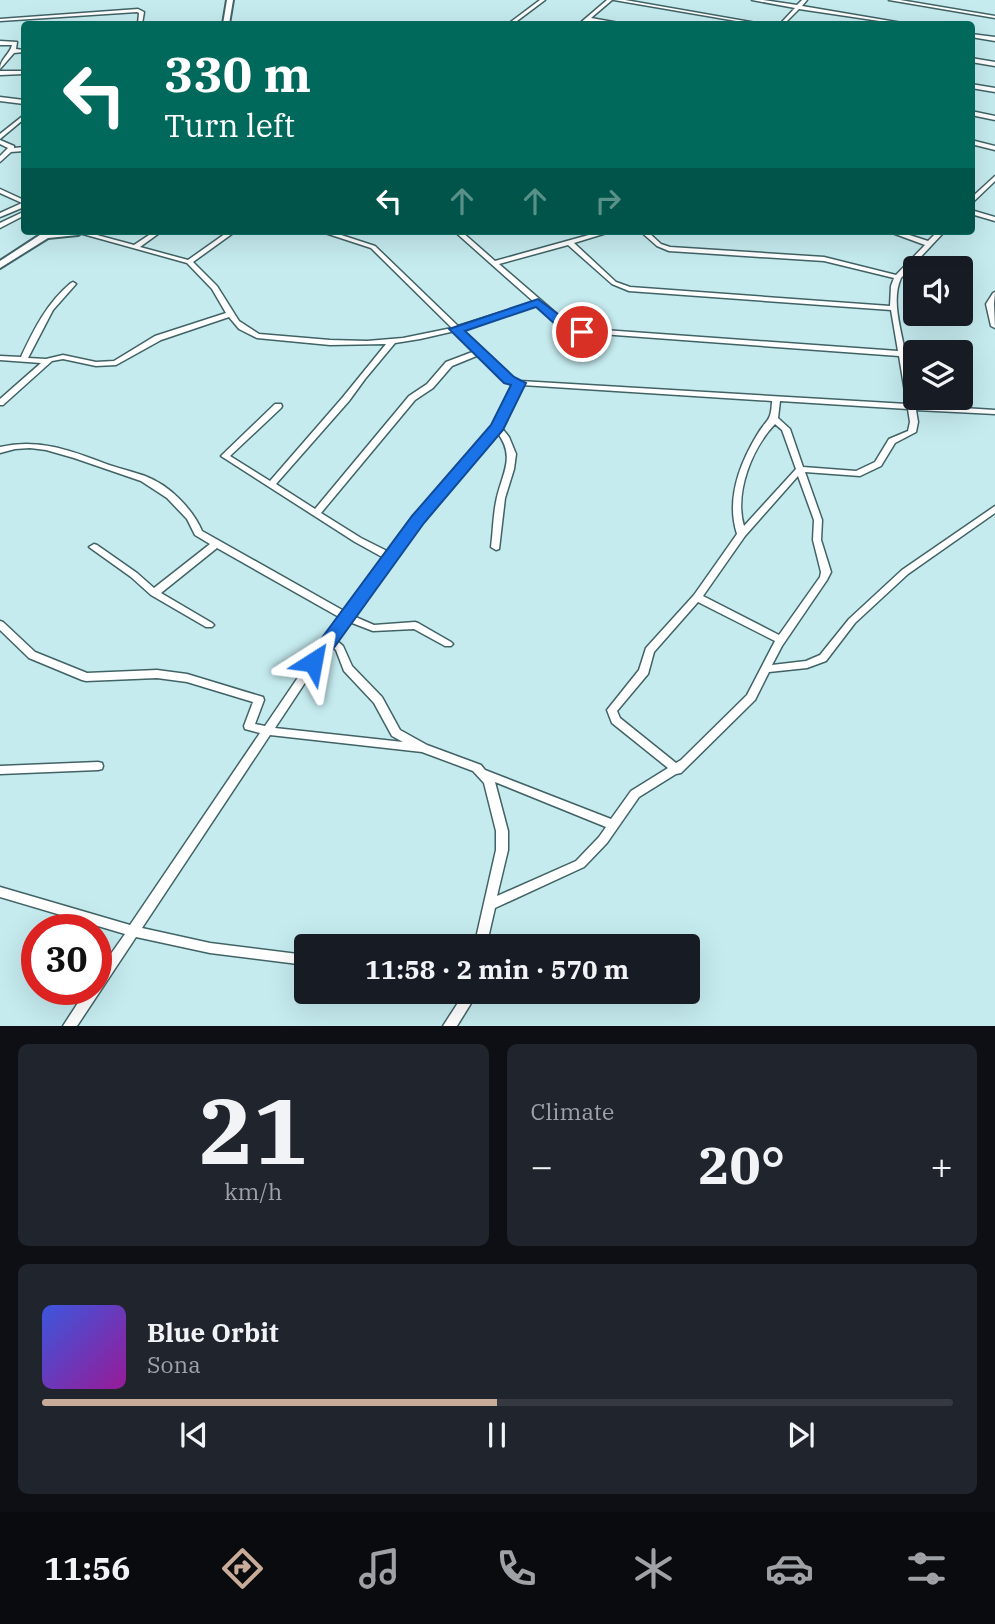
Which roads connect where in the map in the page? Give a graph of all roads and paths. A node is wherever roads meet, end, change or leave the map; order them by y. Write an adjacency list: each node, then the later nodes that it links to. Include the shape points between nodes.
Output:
1 (229, 0): 13 (street)
2 (543, 0): 14 (street)
3 (610, 0): 10 (street)
4 (616, 0): 17 (street)
5 (754, 0): 8 (street)
6 (805, 0): 8 (street)
7 (891, 0): 9 (street)
8 (799, 7): 18 (street); 19 (street)
9 (995, 17)
10 (587, 19): 15 (street); 16 (street)
11 (0, 20): 12 (street, via 138,10)
12 (140, 21)
13 (226, 21)
14 (514, 21)
15 (585, 21)
16 (600, 21)
17 (742, 21)
18 (785, 21)
19 (887, 21)
20 (975, 36): 21 (street)
21 (995, 39)
22 (0, 43): 23 (street, via 16,43)
23 (13, 51): 24 (street); 27 (street)
24 (21, 51)
25 (975, 61): 26 (street)
26 (995, 64)
27 (0, 67)
28 (0, 73): 29 (street)
29 (21, 74)
30 (975, 87): 31 (street)
31 (995, 90)
32 (0, 99): 33 (street)
33 (21, 102)
34 (975, 114): 35 (street)
35 (995, 118)
36 (21, 120): 37 (street)
37 (0, 139): 41 (street)
38 (975, 143): 39 (street)
39 (995, 148)
40 (21, 149): 41 (street)
41 (11, 150): 42 (street); 43 (street)
42 (0, 152)
43 (0, 160)
44 (995, 178): 46 (street)
45 (0, 191): 47 (street)
46 (975, 198)
47 (21, 202)
48 (21, 205): 49 (street)
49 (9, 211): 51 (street); 52 (street)
50 (975, 213): 54 (street)
51 (0, 215)
52 (21, 215)
53 (21, 217): 55 (street)
54 (995, 219)
55 (0, 226)
56 (44, 235): 69 (street)
57 (92, 235): 68 (street)
58 (153, 235): 68 (street)
59 (227, 235): 70 (street)
60 (335, 235): 79 (street, via 373,247)
61 (462, 235): 71 (street)
62 (597, 235): 66 (street)
63 (648, 235): 72 (street, via 669,249 824,259)
64 (902, 235): 67 (street)
65 (939, 235): 67 (street)
66 (570, 243): 71 (street); 76 (street, via 614,283 629,289)
67 (930, 244): 72 (street)
68 (135, 247): 70 (street)
69 (0, 262)
70 (190, 262): 77 (street, via 216,289)
71 (494, 263): 75 (street)
72 (898, 277): 76 (street)
73 (73, 284): 85 (street, via 37,330)
74 (995, 295): 78 (street, via 990,304)
75 (538, 303): 79 (street); 83 (street, via 567,327 589,333)
76 (894, 308): 81 (street)
77 (229, 315): 80 (street, via 257,336); 86 (street, via 158,338 116,363 96,364 63,356)
78 (995, 326)
79 (456, 329): 80 (street); 82 (street)
80 (393, 341): 99 (street)
81 (903, 349)
82 (480, 352): 87 (street, via 509,380); 101 (street, via 449,364 412,398)
83 (903, 354)
84 (0, 358): 85 (street)
85 (23, 360): 86 (street)
86 (48, 361): 89 (street)
87 (519, 383): 88 (street); 96 (street)
88 (776, 398): 91 (street); 95 (street)
89 (0, 403)
90 (278, 406): 99 (street, via 225,456)
91 (903, 406)
92 (912, 410): 98 (street, via 912,432 892,441 869,470 842,474)
93 (961, 410): 94 (street)
94 (995, 412)
95 (774, 419): 98 (street, via 786,429); 102 (street, via 752,453 739,491 735,520)
96 (497, 427): 105 (street, via 507,438 513,460 502,495); 106 (street)
97 (0, 450): 103 (street, via 17,446 59,452 148,481 187,510 198,533)
98 (800, 469): 102 (street); 113 (street, via 818,520 817,540 826,572)
99 (271, 485): 101 (street)
100 (995, 509): 115 (street, via 905,572 852,621 823,658)
101 (317, 512): 106 (street)
102 (742, 534): 108 (street)
103 (216, 544): 107 (street); 109 (street)
104 (94, 547): 107 (street)
105 (496, 547)
106 (390, 557): 109 (street)
107 (154, 593): 111 (street)
108 (697, 597): 113 (street); 120 (street, via 648,653 643,671 612,714)
109 (345, 616): 112 (street); 114 (street, via 373,628 415,625)
110 (0, 624): 116 (street, via 32,655 86,677 157,674 187,678 259,700 249,726)
111 (209, 625)
112 (329, 639): 116 (street); 117 (street, via 378,700 396,733)
113 (781, 639): 115 (street)
114 (448, 644)
115 (766, 669): 120 (street, via 751,697)
116 (267, 731): 117 (street); 125 (street)
117 (423, 748): 121 (street)
118 (97, 766): 119 (street)
119 (0, 770)
120 (677, 770): 122 (street, via 640,790)
121 (485, 775): 122 (street); 124 (street, via 502,831)
122 (613, 825): 124 (street, via 580,864)
123 (0, 892): 125 (street)
124 (489, 905): 126 (street)
125 (134, 931): 127 (street, via 210,948); 128 (street)
126 (483, 934)
127 (294, 958)
128 (112, 963)
129 (464, 1004): 132 (street)
130 (83, 1005): 131 (street)
131 (69, 1026)
132 (449, 1026)

